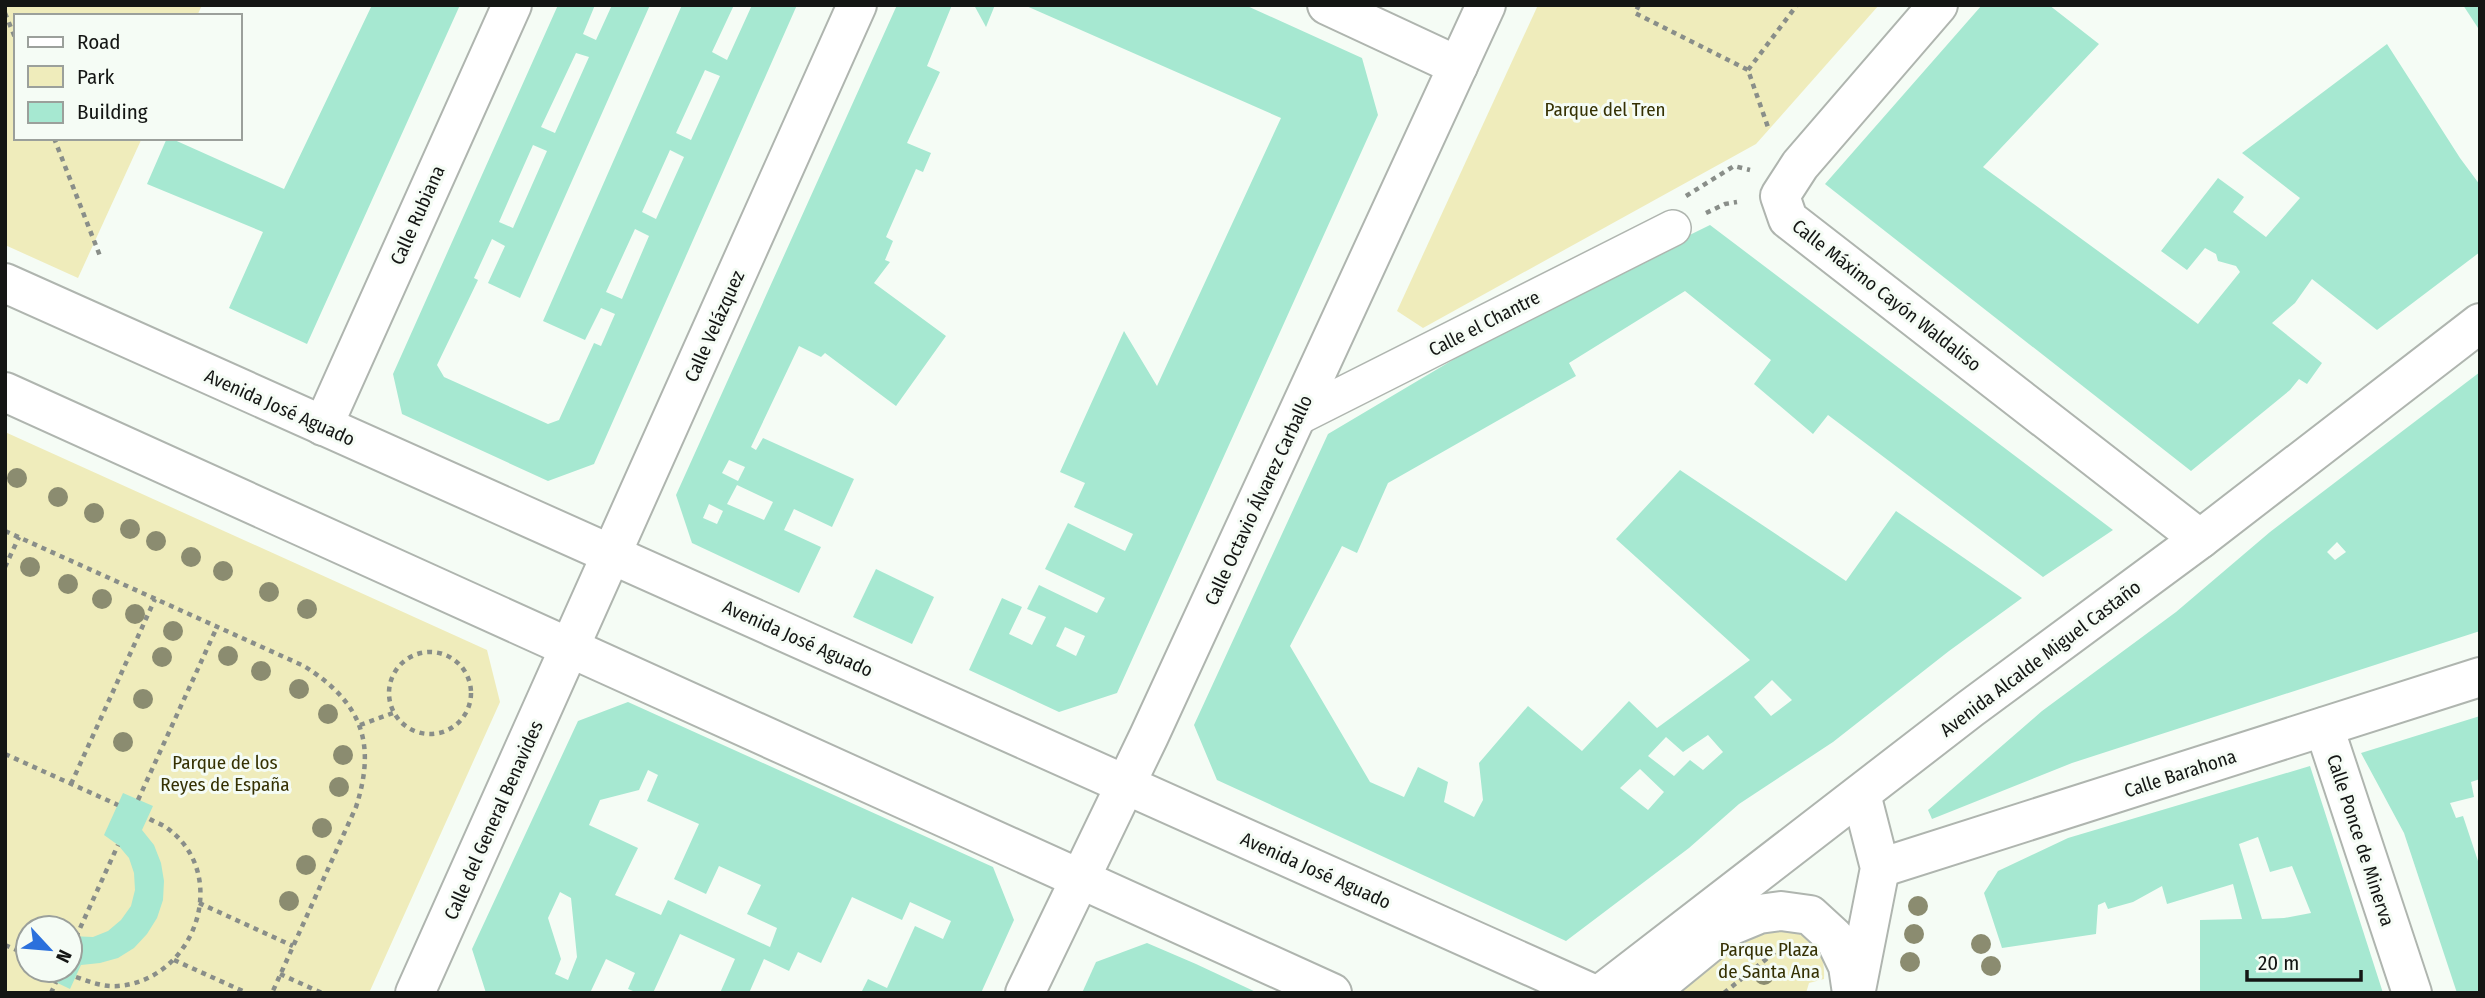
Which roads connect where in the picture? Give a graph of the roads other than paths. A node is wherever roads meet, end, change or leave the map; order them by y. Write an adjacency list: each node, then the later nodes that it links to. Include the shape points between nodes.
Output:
1 (512, 5): 12 (street, Calle Rubiana)
2 (857, 5): 14 (street, Calle Velázquez)
3 (1327, 5): 6 (street)
4 (1486, 5): 6 (street, Calle Octavio Álvarez Carballo)
5 (1938, 5): 13 (street, Calle Máximo Cayón Waldaliso, via 1800,164 1780,196 1788,219)
6 (1458, 66): 11 (street, Calle Octavio Álvarez Carballo)
7 (1673, 228): 11 (street, Calle el Chantre)
8 (5, 284): 12 (street, Avenida José Aguado)
9 (2480, 323): 13 (street, Avenida Alcalde Miguel Castaño)
10 (5, 392): 15 (street)
11 (1296, 418): 18 (street, Calle Octavio Álvarez Carballo)
12 (323, 426): 14 (street, Avenida José Aguado)
13 (2200, 539): 19 (street, Avenida Alcalde Miguel Castaño)
14 (611, 554): 15 (street, Calle Velázquez); 18 (street, Avenida José Aguado)
15 (570, 647): 21 (street); 22 (street, Calle del General Benavides)
16 (2480, 677): 17 (street, Calle Barahona)
17 (2324, 727): 20 (street, Calle Barahona); 29 (street, Calle Ponce de Minerva)
18 (1126, 785): 21 (street, Calle Octavio Álvarez Carballo); 25 (street, Avenida José Aguado)
19 (1861, 794): 20 (street); 26 (street, Avenida Alcalde Miguel Castaño)
20 (1880, 868): 28 (street)
21 (1079, 879): 23 (street, Calle Octavio Álvarez Carballo); 24 (street)
22 (415, 993)
23 (1025, 993)
24 (1332, 993)
25 (1591, 993)
26 (1602, 993)
27 (1648, 993): 28 (street, via 1730,926 1781,911 1810,915 1834,937)
28 (1854, 993)
29 (2412, 993)

